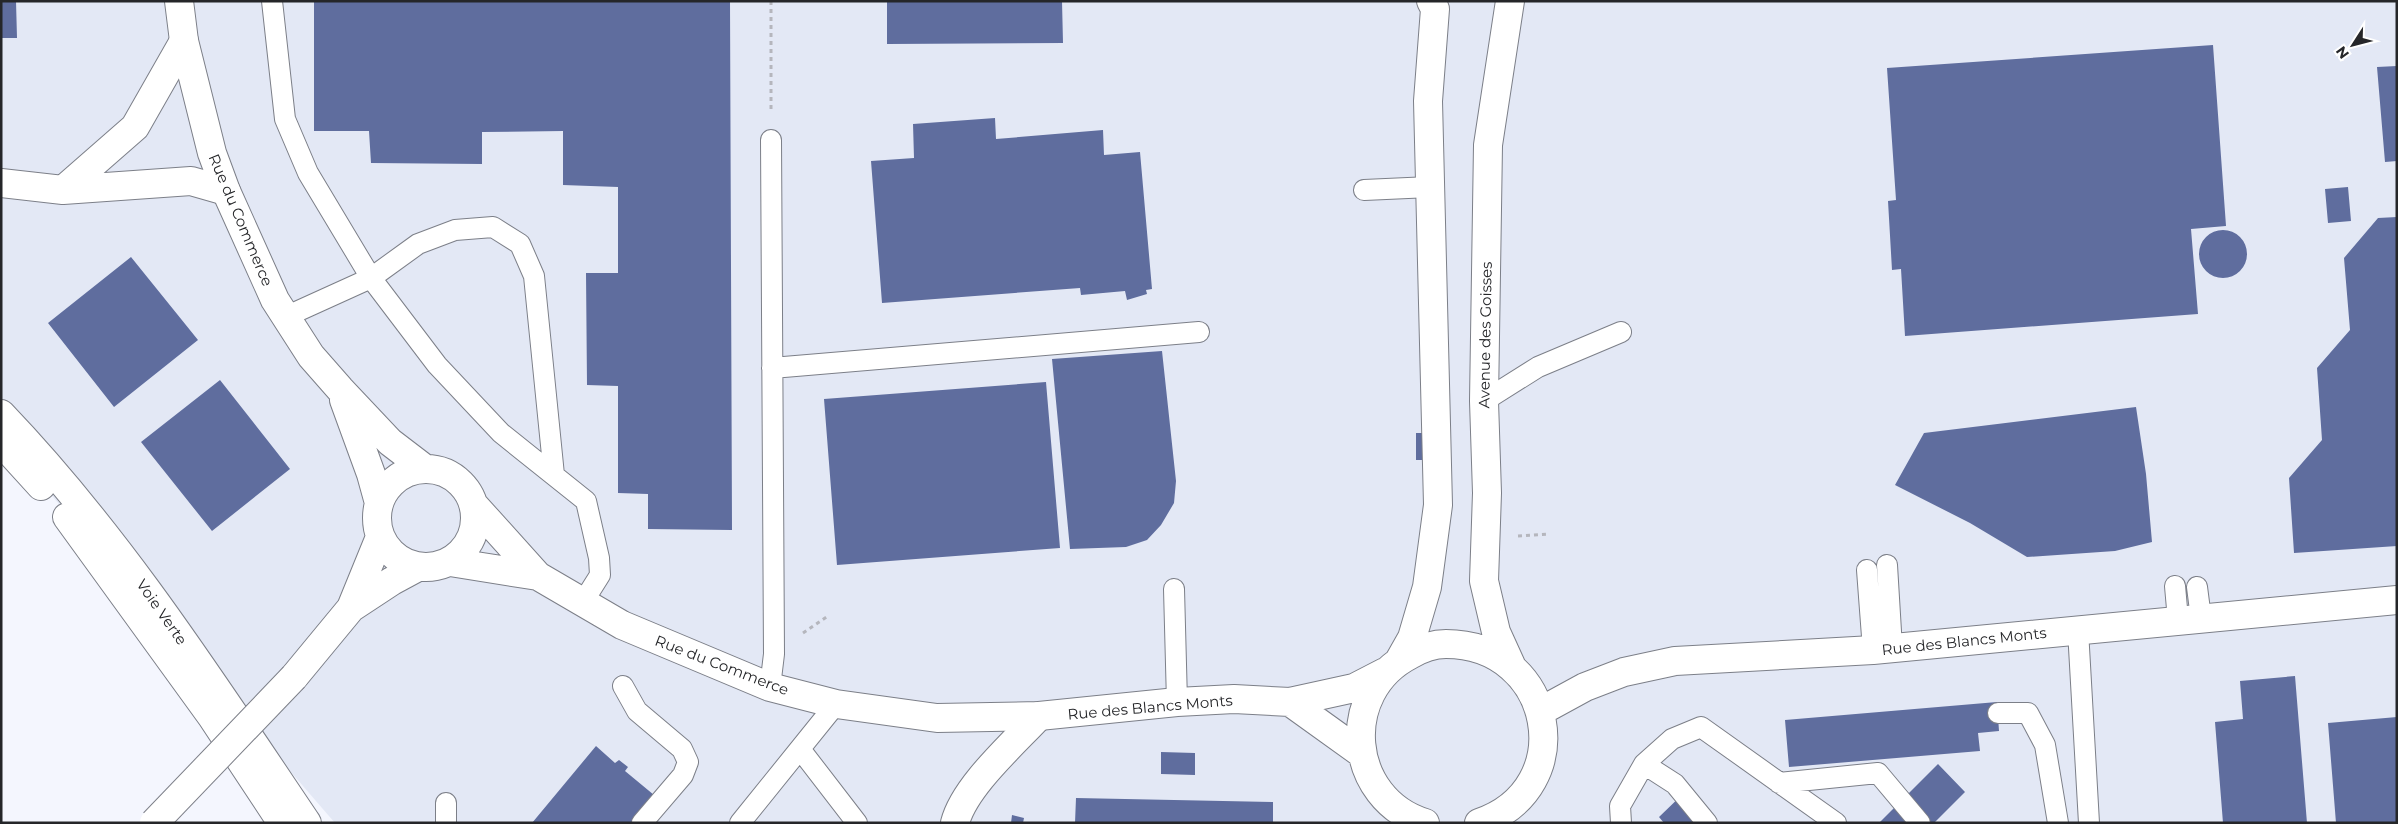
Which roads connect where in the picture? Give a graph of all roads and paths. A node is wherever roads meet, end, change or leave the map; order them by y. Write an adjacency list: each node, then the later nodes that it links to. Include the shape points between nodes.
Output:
1 (179, 1): 6 (street, Rue du Commerce)
2 (272, 1): 13 (lane, via 285,120 308,173)
3 (771, 1): 7 (path)
4 (1431, 1): 9 (street, via 1434,10 1428,101)
5 (1510, 1): 19 (street, Avenue des Goisses, via 1488,145)
6 (184, 41): 10 (street, via 135,127); 12 (street, Rue du Commerce, via 212,153)
7 (771, 140): 17 (lane)
8 (1, 183): 10 (street)
9 (1430, 187): 11 (lane); 42 (street, via 1438,505 1427,587 1412,638)
10 (63, 190): 12 (street, via 191,181)
11 (1364, 190)
12 (226, 191): 14 (street, Rue du Commerce)
13 (371, 278): 14 (lane); 23 (lane, via 437,365 501,433); 23 (lane, via 418,244 455,230 493,227 520,244 534,276)
14 (285, 317): 18 (street, Rue du Commerce, via 311,356)
15 (1199, 332): 17 (lane)
16 (1621, 332): 19 (lane, via 1538,367)
17 (772, 368): 44 (lane, via 774,654)
18 (340, 389): 22 (street, Rue du Commerce, via 390,442); 24 (street, Rue du Commerce)
19 (1484, 401): 41 (street, Avenue des Goisses, via 1488,493 1484,581 1496,632)
20 (1, 414): 58 (street, Voie Verte, via 137,576)
21 (1, 442): 57 (street, Voie Verte, via 60,507 212,717)
22 (424, 468): 24 (street, via 399,477 389,485); 25 (street, via 446,473 464,486)
23 (554, 475): 36 (lane, via 586,501 600,575)
24 (379, 503): 26 (street, via 376,520)
25 (474, 505): 27 (street, via 476,521 472,538 463,552); 31 (street, Rue du Commerce)
26 (380, 537): 29 (street, via 395,557); 37 (street)
27 (450, 562): 29 (street, via 434,568); 31 (street, Rue du Commerce)
28 (1887, 565): 40 (lane)
29 (418, 567): 37 (street)
30 (1867, 570): 40 (lane)
31 (538, 576): 36 (street, Rue du Commerce)
32 (2175, 586): 38 (lane)
33 (2197, 588): 38 (lane)
34 (1174, 589): 45 (lane)
35 (2397, 600): 38 (street, Rue des Blancs Monts)
36 (583, 602): 44 (street, Rue du Commerce, via 622,625)
37 (351, 608): 56 (street, bridge, via 294,677)
38 (2190, 619): 39 (street, Rue des Blancs Monts)
39 (2078, 630): 40 (street, Rue des Blancs Monts); 71 (lane)
40 (1883, 649): 48 (street, Rue des Blancs Monts, via 1675,661 1624,672 1585,687)
41 (1510, 665): 42 (street, Rue des Blancs Monts, via 1490,652 1443,644 1420,649); 48 (street, via 1528,686)
42 (1392, 666): 46 (street, Rue des Blancs Monts, via 1354,688); 52 (street, via 1369,696 1361,724)
43 (623, 686): 60 (lane, via 637,711 682,749 688,762 682,775)
44 (770, 687): 47 (street, Rue du Commerce)
45 (1177, 702): 46 (street, Rue des Blancs Monts, via 1234,699); 50 (street, Rue des Blancs Monts)
46 (1290, 702): 52 (street)
47 (836, 704): 50 (street, Rue du Commerce, via 937,718); 51 (lane)
48 (1540, 712): 65 (street, via 1544,737 1540,762 1530,785 1513,805)
49 (1998, 713): 70 (lane, via 2028,713 2045,745)
50 (1039, 716): 63 (street, via 971,791 959,808)
51 (800, 749): 61 (lane); 62 (lane)
52 (1361, 752): 64 (street, via 1371,779 1388,802 1412,819)
53 (1644, 764): 54 (lane, via 1672,739 1702,727); 66 (lane, via 1620,806); 67 (lane, via 1675,784)
54 (1779, 783): 68 (lane); 69 (lane, via 1878,773)
55 (446, 803): 59 (lane)
56 (154, 823)
57 (282, 823)
58 (307, 823)
59 (446, 823)
60 (642, 823)
61 (740, 823)
62 (857, 823)
63 (956, 823)
64 (1425, 823)
65 (1479, 823)
66 (1621, 823)
67 (1707, 823)
68 (1836, 823)
69 (1920, 823)
70 (2058, 823)
71 (2089, 823)

